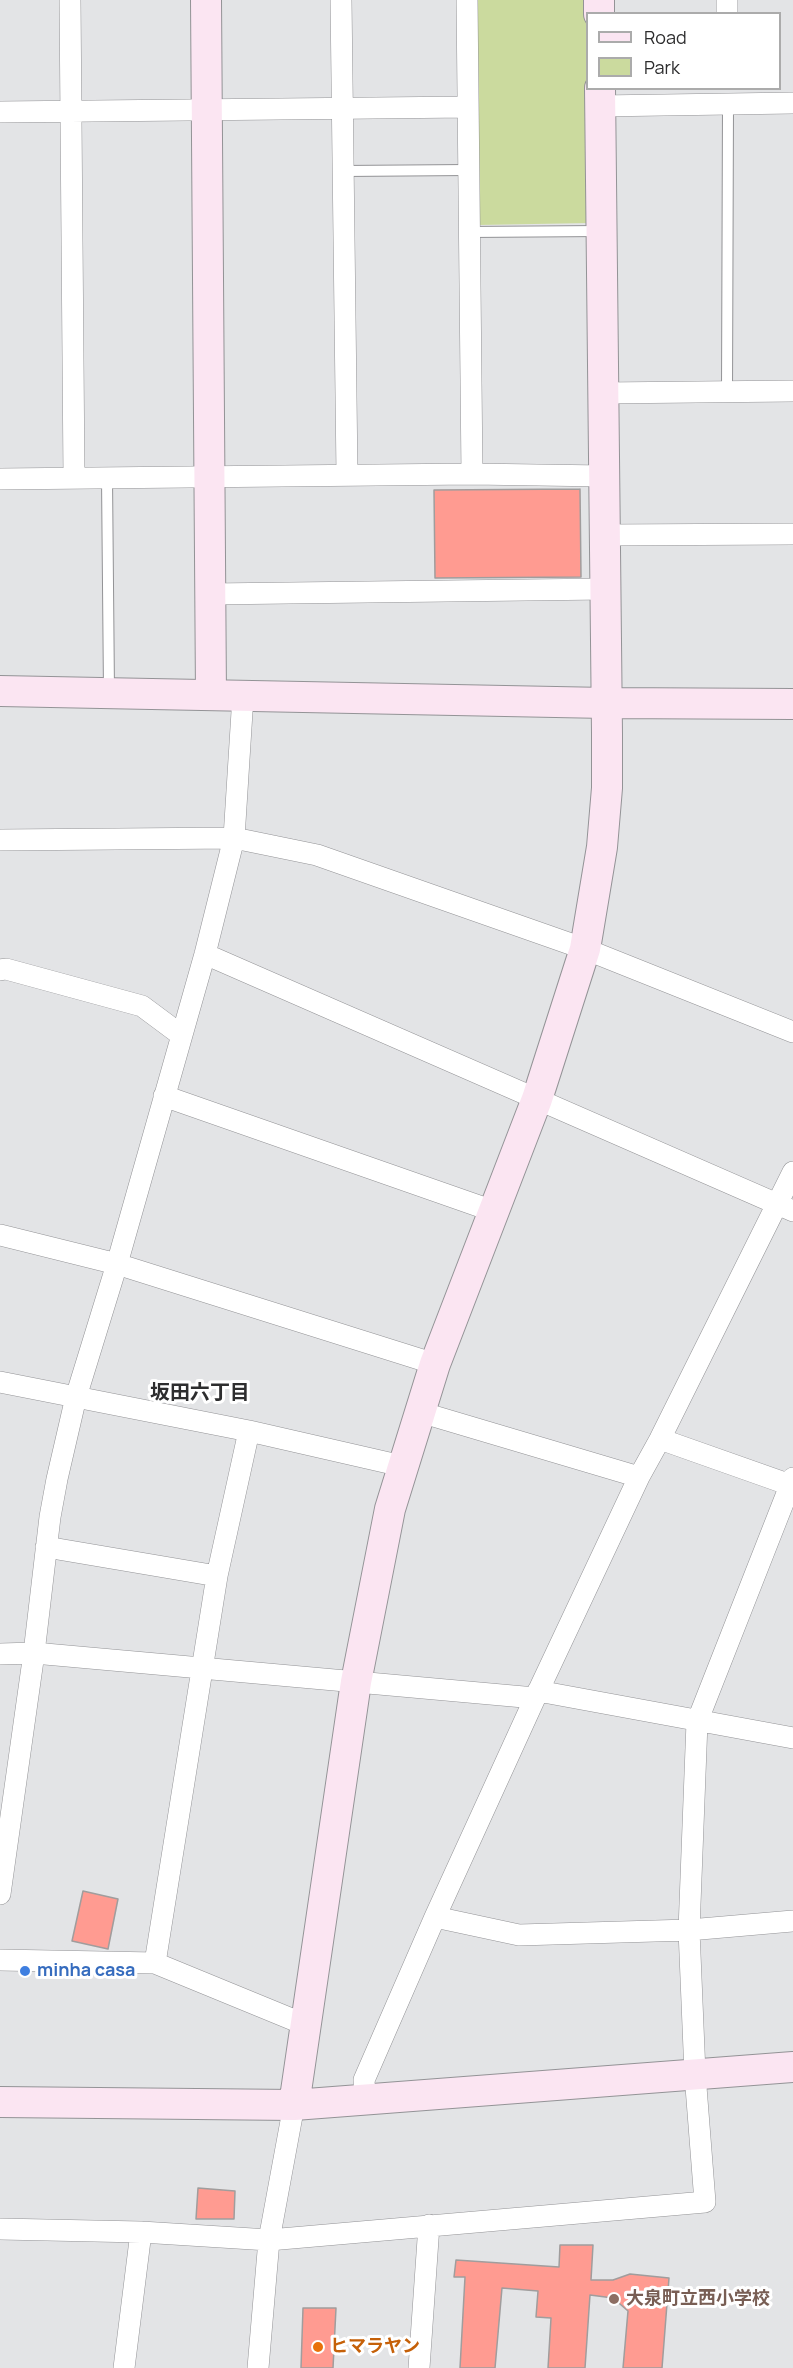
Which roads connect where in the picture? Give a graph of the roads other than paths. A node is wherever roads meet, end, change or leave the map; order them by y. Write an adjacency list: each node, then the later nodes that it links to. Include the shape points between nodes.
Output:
1 (70, 0): 11 (street)
2 (206, 0): 10 (street)
3 (341, 0): 9 (street)
4 (467, 0): 8 (street)
5 (600, 97): 6 (street); 15 (street)
6 (728, 97): 7 (street); 18 (lane)
7 (793, 103)
8 (468, 107): 9 (street); 13 (street)
9 (342, 108): 10 (street); 14 (street)
10 (207, 110): 11 (street); 24 (street)
11 (71, 111): 12 (street); 23 (street)
12 (0, 112)
13 (468, 170): 14 (lane); 16 (street)
14 (343, 171): 20 (street)
15 (602, 231): 16 (lane); 19 (street)
16 (469, 232): 21 (street)
17 (793, 391): 18 (street)
18 (727, 392): 19 (street)
19 (603, 393): 22 (street)
20 (347, 474): 21 (street); 24 (street)
21 (471, 474): 22 (street)
22 (604, 476): 28 (street)
23 (75, 477): 25 (street); 26 (street)
24 (211, 477): 25 (street); 30 (street)
25 (107, 478): 32 (lane)
26 (0, 479)
27 (793, 534): 28 (street)
28 (606, 535): 29 (street)
29 (605, 589): 30 (street); 35 (street)
30 (211, 594): 33 (street)
31 (0, 692): 32 (street)
32 (109, 692): 33 (street)
33 (211, 695): 34 (street)
34 (243, 696): 35 (street); 37 (street)
35 (606, 703): 36 (street); 39 (street, via 607,788 602,847)
36 (793, 704)
37 (234, 838): 38 (street); 39 (street, via 317,855); 40 (street)
38 (0, 840)
39 (585, 949): 42 (street); 45 (street)
40 (204, 954): 43 (street); 45 (street)
41 (0, 970): 43 (street, via 142,1006)
42 (793, 1032)
43 (182, 1035): 44 (street)
44 (164, 1096): 48 (street); 50 (street)
45 (537, 1099): 47 (street); 48 (street)
46 (793, 1172): 47 (street)
47 (785, 1208): 56 (street, via 769,1216)
48 (493, 1211): 51 (street)
49 (0, 1234): 50 (street)
50 (117, 1264): 51 (street); 53 (street)
51 (435, 1364): 54 (street)
52 (0, 1382): 53 (street)
53 (76, 1397): 55 (street); 60 (street)
54 (420, 1412): 57 (street); 58 (street)
55 (249, 1431): 57 (street); 61 (street)
56 (660, 1439): 58 (street); 59 (street)
57 (402, 1466): 65 (street, via 378,1564)
58 (639, 1477): 66 (street)
59 (792, 1483): 67 (street)
60 (46, 1546): 61 (street); 62 (street)
61 (217, 1576): 64 (street)
62 (34, 1653): 63 (street); 64 (street); 69 (street)
63 (0, 1654)
64 (201, 1667): 65 (street); 74 (street)
65 (356, 1682): 66 (street); 75 (street)
66 (536, 1695): 67 (street); 70 (street)
67 (697, 1722): 68 (street); 72 (street)
68 (793, 1738)
69 (0, 1894)
70 (435, 1917): 72 (street, via 519,1935); 78 (street, via 364,2080)
71 (793, 1921): 72 (street)
72 (688, 1930): 77 (street)
73 (0, 1960): 74 (street)
74 (155, 1963): 75 (street)
75 (306, 2025): 80 (street)
76 (793, 2067): 77 (street)
77 (695, 2074): 78 (street); 81 (street, via 705,2202)
78 (365, 2100): 80 (street)
79 (0, 2102): 80 (street)
80 (294, 2105): 84 (street)
81 (429, 2225): 84 (street); 87 (street)
82 (0, 2229): 83 (street)
83 (141, 2232): 84 (street); 85 (street)
84 (269, 2240): 86 (street)
85 (124, 2368)
86 (258, 2368)
87 (419, 2368)

